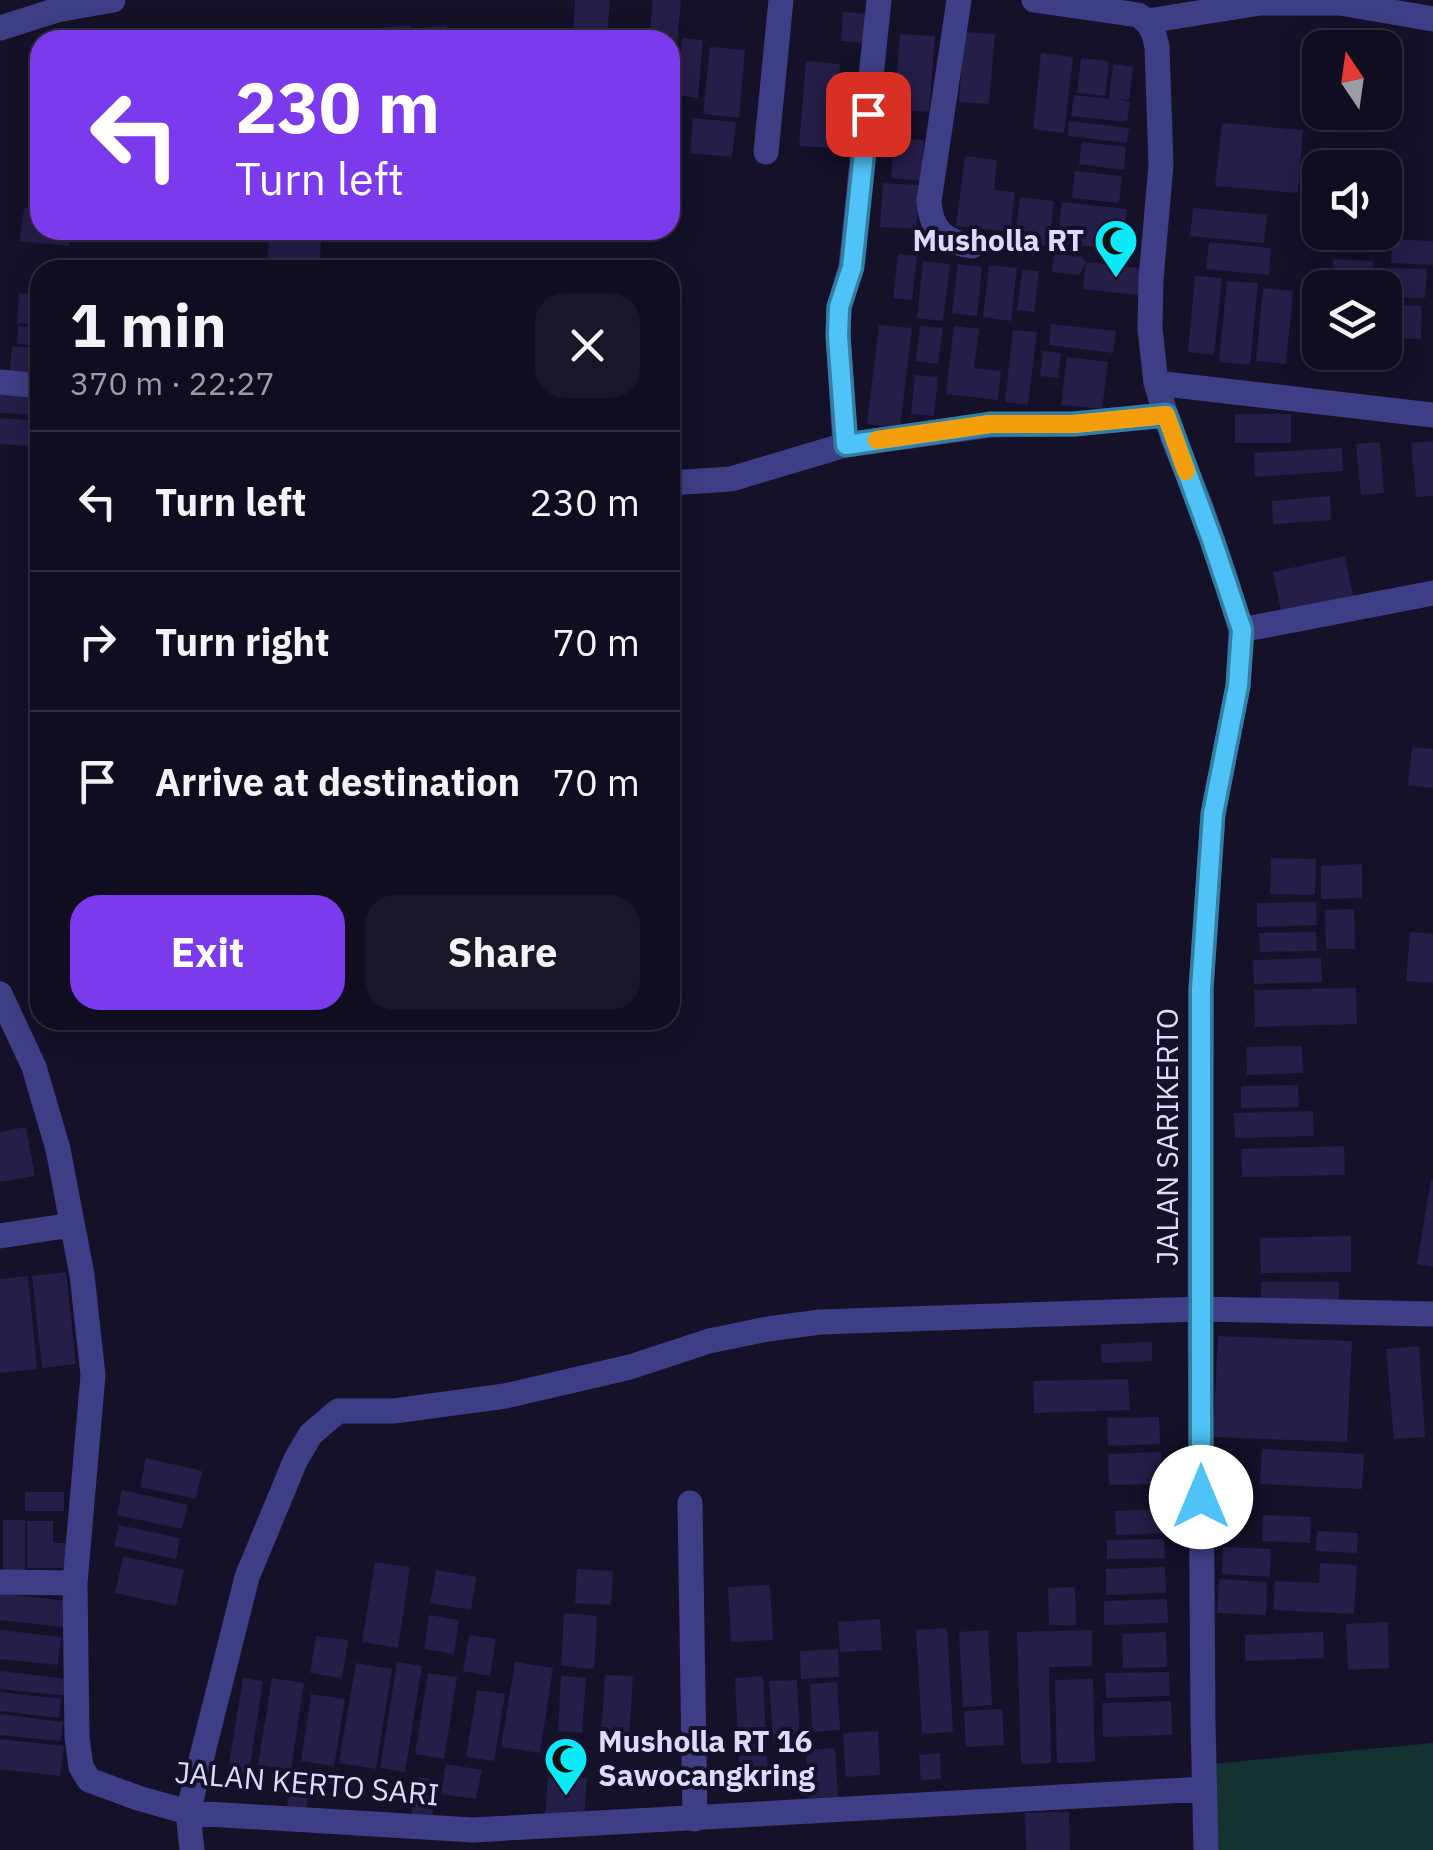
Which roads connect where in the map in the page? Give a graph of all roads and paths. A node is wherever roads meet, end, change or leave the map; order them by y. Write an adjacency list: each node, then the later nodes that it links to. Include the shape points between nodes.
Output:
1 (113, 0): 8 (street)
2 (781, 0): 9 (street)
3 (880, 0): 16 (street, via 852,267 839,307)
4 (959, 0): 10 (street, via 929,201 933,225 954,243)
5 (1034, 0): 7 (street)
6 (1433, 19): 7 (street, via 1340,3 1260,3)
7 (1148, 21): 12 (street, JALAN SARIKERTO, via 1157,46 1161,164 1150,329)
8 (0, 28)
9 (766, 152)
10 (972, 246)
11 (0, 382): 13 (street)
12 (1156, 382): 14 (street, JALAN SARIKERTO); 15 (street)
13 (30, 385)
14 (1166, 415): 16 (street, via 990,424); 19 (street, JALAN SARIKERTO)
15 (1433, 415)
16 (846, 445): 17 (street, via 730,479)
17 (680, 483)
18 (1433, 593): 19 (street)
19 (1242, 630): 23 (street, JALAN SARIKERTO, via 1213,814 1201,989)
20 (0, 994): 21 (street, JALAN KERTO SARI, via 34,1067)
21 (72, 1224): 22 (street); 27 (street, JALAN KERTO SARI, via 92,1374)
22 (0, 1236)
23 (1200, 1309): 24 (street); 28 (street, JALAN SARIKERTO); 29 (street, via 802,1324 709,1341 505,1396 394,1411 338,1410 310,1434 296,1459 247,1578)
24 (1433, 1314)
25 (690, 1503): 30 (street)
26 (0, 1582): 27 (street)
27 (75, 1583): 29 (street, JALAN KERTO SARI, via 81,1766 88,1780)
28 (1204, 1789): 30 (street, JALAN KERTO SARI); 33 (street, JALAN SARIKERTO)
29 (188, 1812): 31 (street, JALAN KERTO SARI); 32 (street)
30 (694, 1819): 31 (street, JALAN KERTO SARI)
31 (472, 1840)
32 (192, 1850)
33 (1206, 1850)

